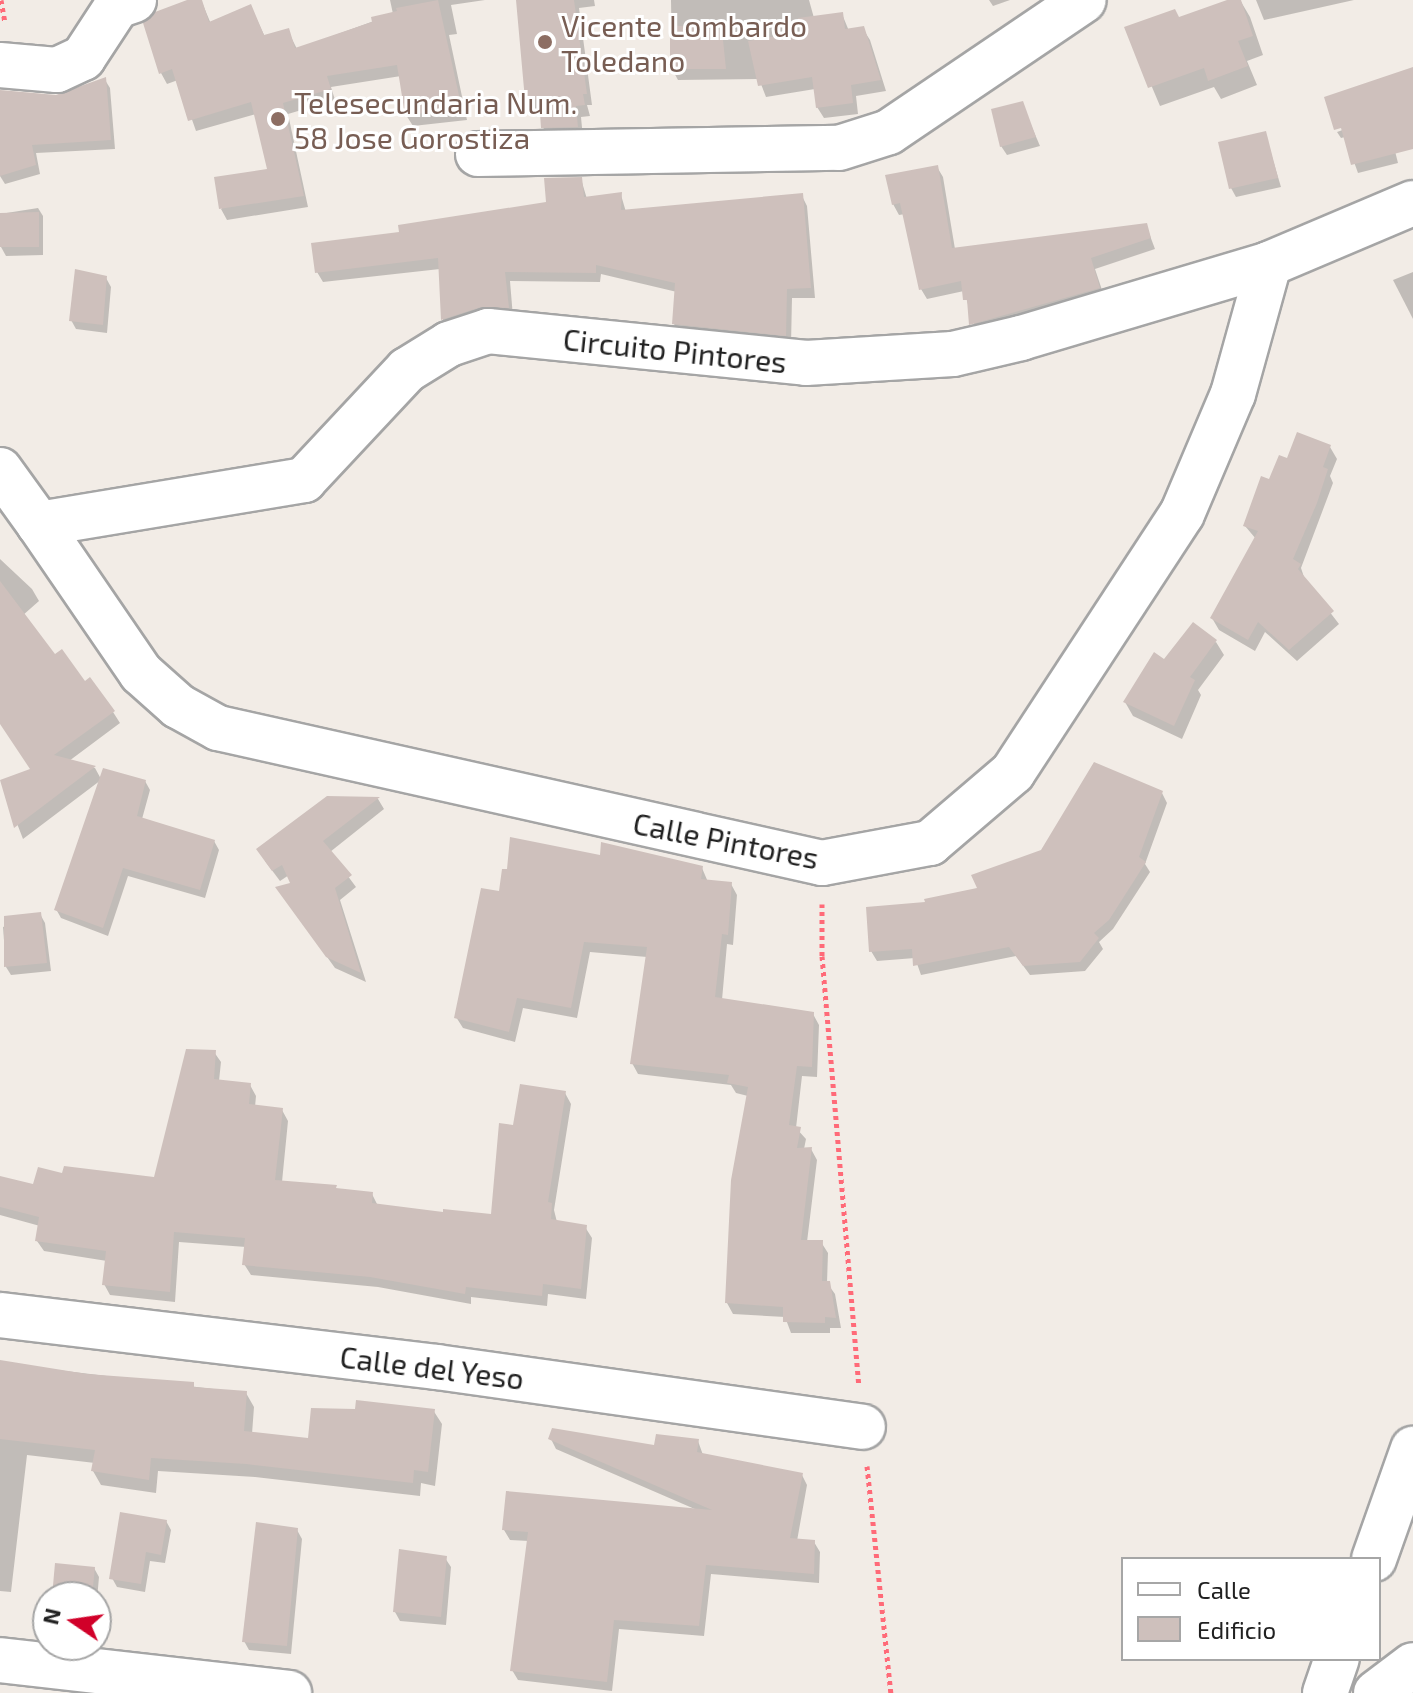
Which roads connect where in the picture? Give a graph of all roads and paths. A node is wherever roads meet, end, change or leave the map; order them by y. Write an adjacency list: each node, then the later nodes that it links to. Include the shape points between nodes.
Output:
1 (134, 0): 3 (street, via 117,6 83,58 57,70)
2 (1084, 0): 4 (street, via 889,132 839,148)
3 (0, 65)
4 (478, 154)
5 (1413, 203): 6 (street, Circuito Pintores)
6 (1269, 264): 8 (street, Circuito Pintores, via 953,354 806,363 488,331 449,344 407,370 304,480); 9 (street, Calle Pintores, via 1233,394 1182,514 1013,772 930,843)
7 (0, 470): 8 (street)
8 (39, 524): 9 (street, Calle Pintores, via 141,673 178,706 218,728)
9 (822, 863): 11 (path, via 822,956)
10 (0, 1315): 11 (street, Calle del Yeso, via 437,1367)
11 (863, 1427): 18 (path)
12 (1413, 1449): 13 (street)
13 (1375, 1557)
14 (1336, 1661): 19 (street)
15 (1413, 1665): 20 (street)
16 (24, 1672): 17 (street)
17 (289, 1693)
18 (891, 1693)
19 (1325, 1693)
20 (1376, 1693)

